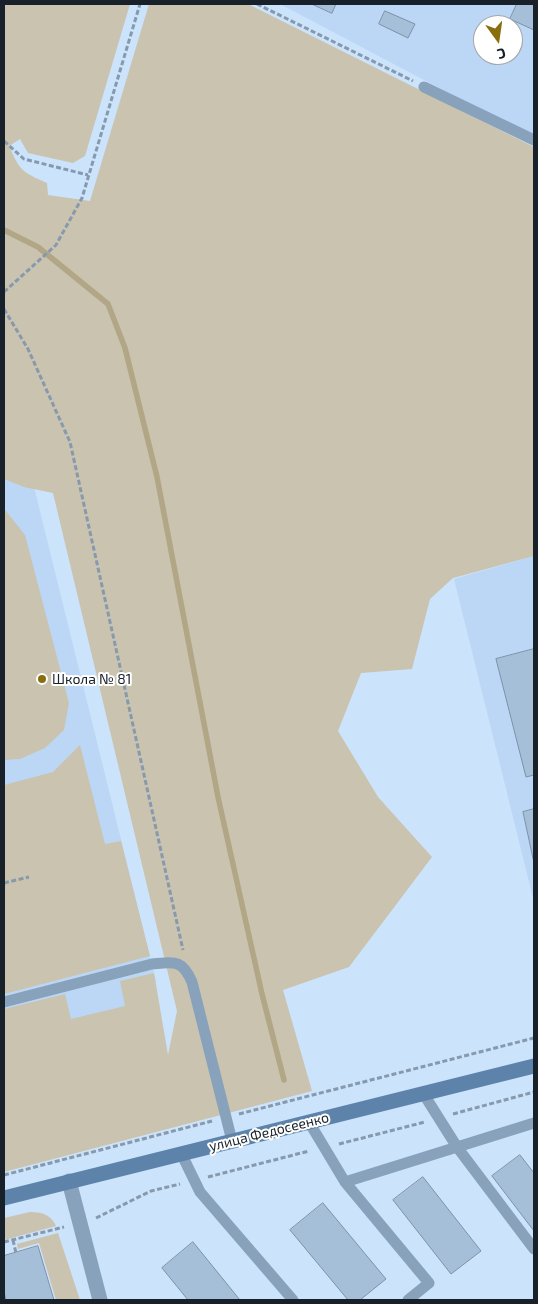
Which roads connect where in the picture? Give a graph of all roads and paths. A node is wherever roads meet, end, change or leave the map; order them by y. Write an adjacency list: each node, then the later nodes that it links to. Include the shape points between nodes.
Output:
1 (140, 4): 6 (path)
2 (257, 4): 3 (path)
3 (424, 87): 4 (lane)
4 (534, 140)
5 (4, 141): 6 (path, via 24,159)
6 (88, 175): 7 (path, via 82,198 56,245)
7 (4, 292)
8 (4, 309): 11 (path, via 28,349 70,442)
9 (29, 877): 10 (path)
10 (4, 884)
11 (187, 970): 12 (lane, via 172,962 152,964); 17 (lane)
12 (4, 1002)
13 (534, 1038): 17 (path)
14 (534, 1066): 16 (main road, улица Федосеенко)
15 (534, 1092): 18 (path)
16 (423, 1094): 18 (lane); 19 (main road, улица Федосеенко)
17 (224, 1118): 21 (lane); 25 (path)
18 (439, 1118): 22 (path); 23 (lane)
19 (309, 1122): 21 (main road, улица Федосеенко); 22 (lane)
20 (533, 1125): 23 (lane)
21 (232, 1141): 24 (main road, улица Федосеенко)
22 (324, 1147): 26 (path); 28 (lane)
23 (457, 1147): 28 (lane); 33 (lane)
24 (181, 1153): 26 (lane); 27 (main road, улица Федосеенко)
25 (4, 1175)
26 (194, 1180): 30 (path, via 151,1191 102,1216); 36 (lane, via 200,1192)
27 (69, 1181): 29 (main road, улица Федосеенко); 30 (street)
28 (345, 1182): 37 (lane, via 429,1283)
29 (4, 1198)
30 (80, 1223): 31 (path); 35 (street)
31 (13, 1240): 32 (path); 34 (path)
32 (4, 1242)
33 (534, 1249)
34 (16, 1253)
35 (100, 1300)
36 (293, 1300)
37 (408, 1300)

